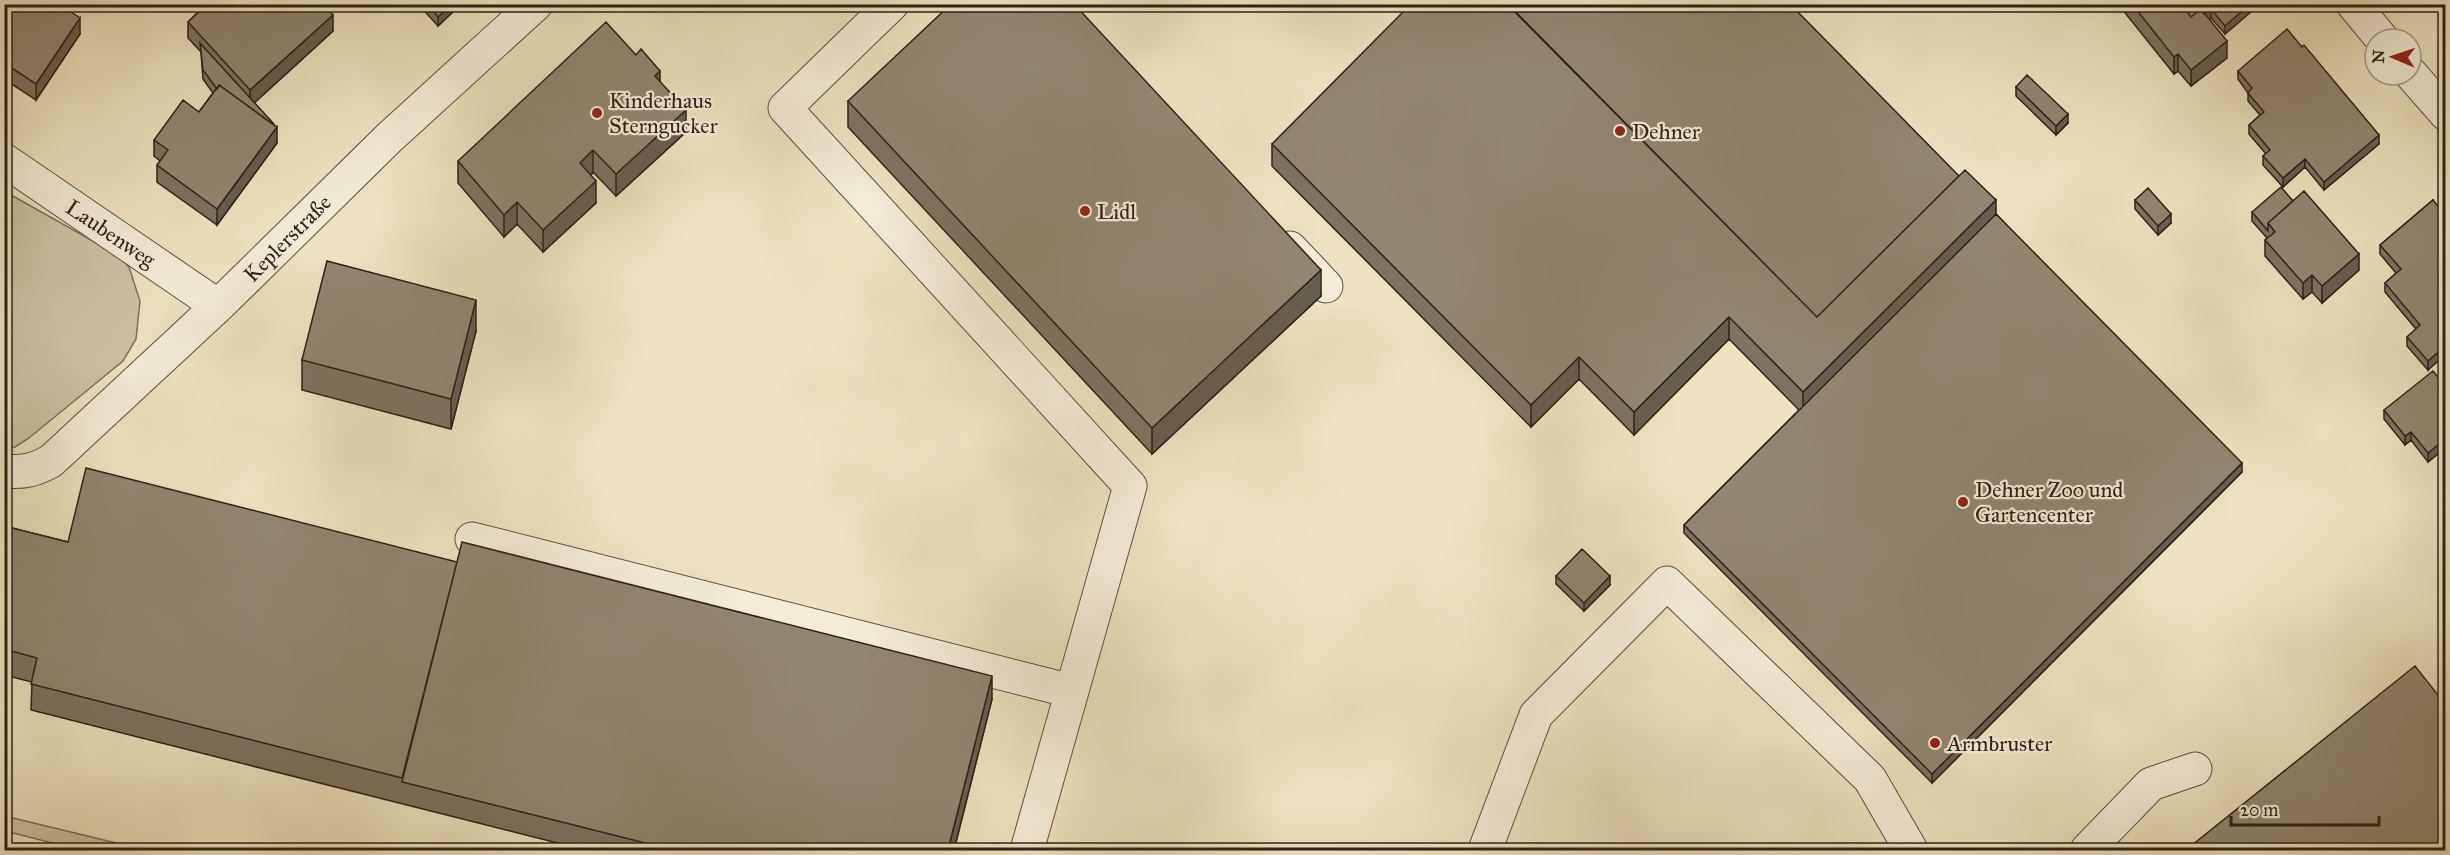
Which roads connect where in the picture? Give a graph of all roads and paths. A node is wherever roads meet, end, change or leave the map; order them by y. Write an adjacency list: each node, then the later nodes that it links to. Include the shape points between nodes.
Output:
1 (536, 4): 10 (street, Keplerstraße, via 390,137)
2 (892, 4): 13 (street, via 785,108 1130,486)
3 (2353, 4): 4 (street)
4 (2372, 27)
5 (2422, 87): 6 (street)
6 (2445, 114)
7 (4, 160): 10 (street, Laubenweg)
8 (1272, 228): 9 (street)
9 (1326, 286)
10 (218, 306): 11 (street, Keplerstraße, via 51,461 18,473)
11 (4, 471)
12 (472, 539): 13 (street)
13 (1071, 691): 15 (street)
14 (2195, 769): 18 (street, via 2151,784)
15 (1027, 850)
16 (1485, 850): 17 (street, via 1536,714 1667,583 1870,779)
17 (1911, 850)
18 (2087, 850)

